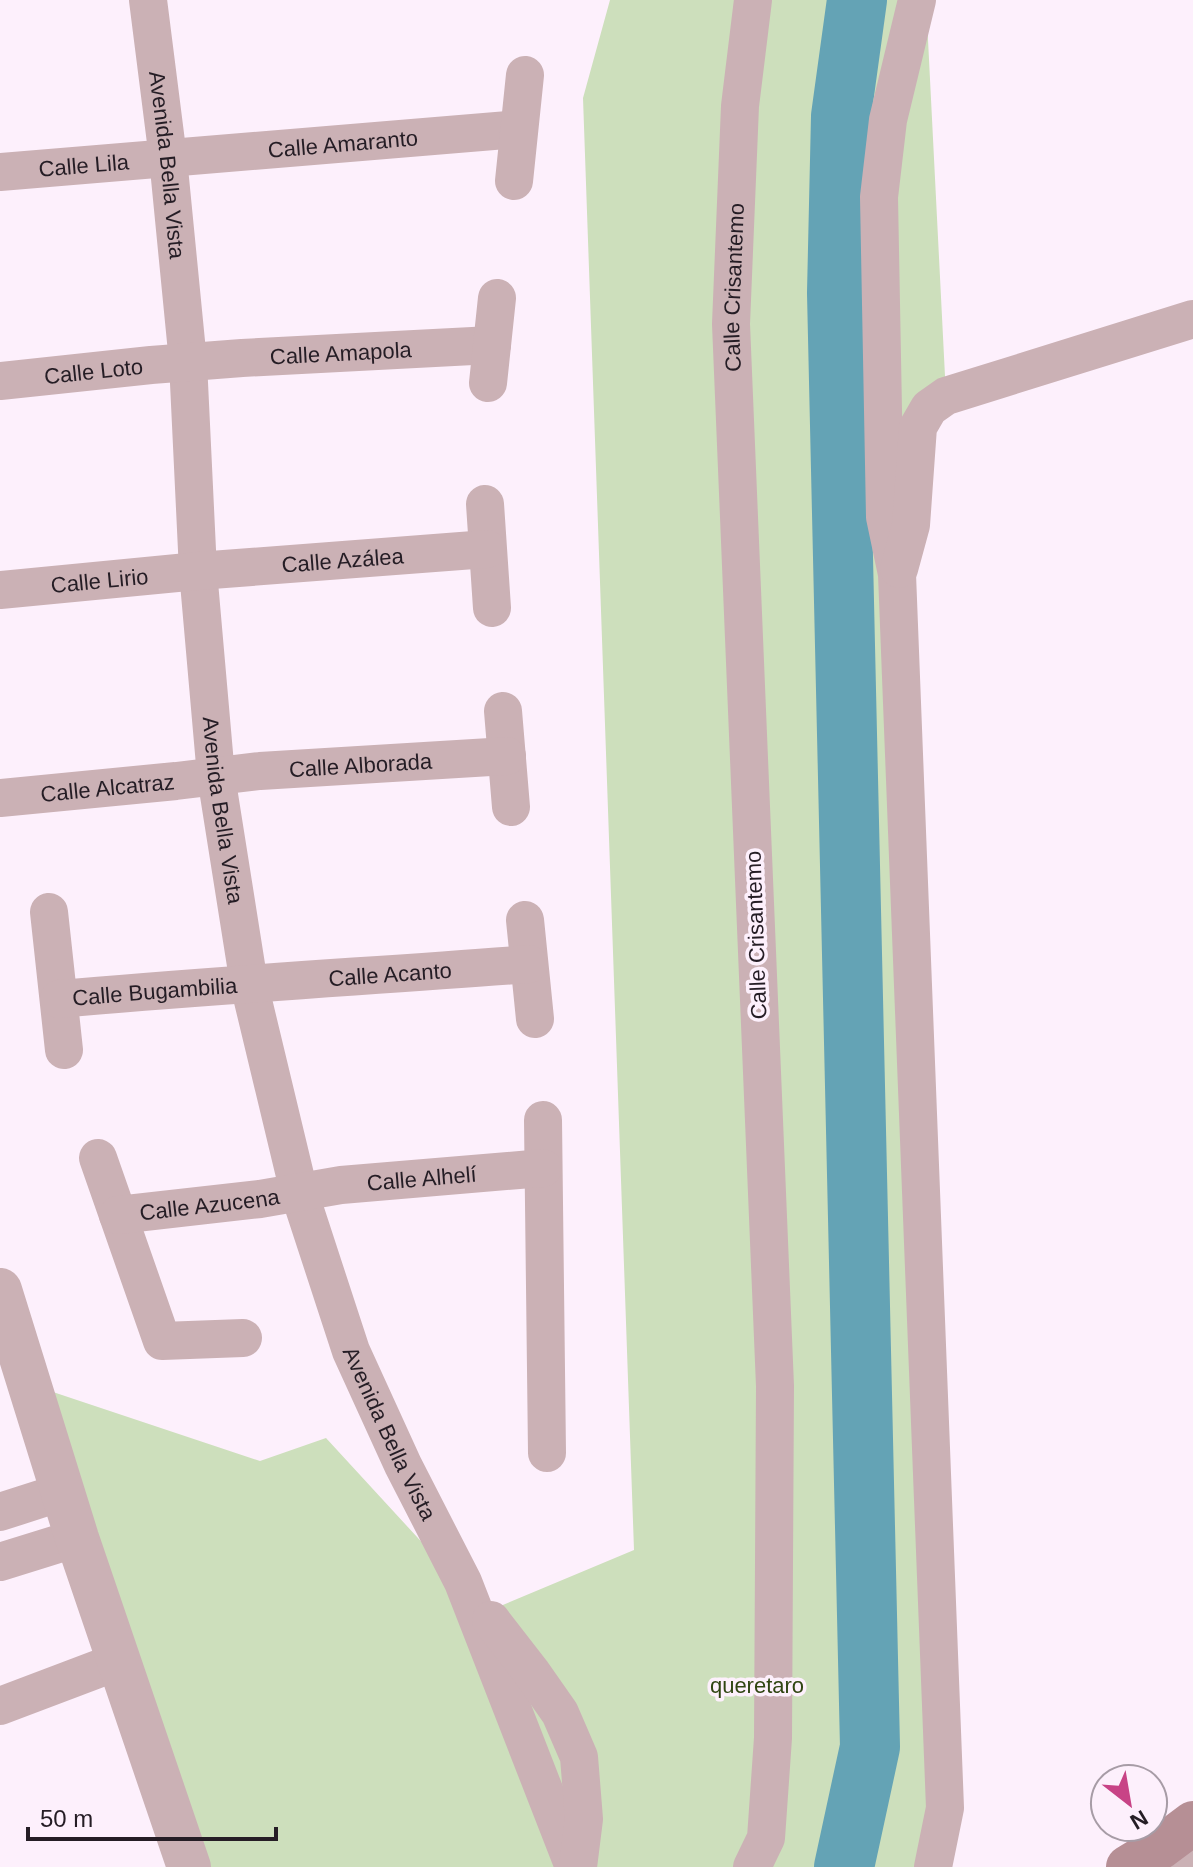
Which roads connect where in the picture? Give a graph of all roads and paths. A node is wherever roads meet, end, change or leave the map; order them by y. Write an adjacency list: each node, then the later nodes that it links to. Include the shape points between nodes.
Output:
1 (148, 0): 6 (street, Avenida Bella Vista)
2 (753, 0): 49 (street, Calle Crisantemo, via 740,106 731,324 775,1402 773,1738 766,1838)
3 (917, 0): 18 (street, via 888,120 879,197 885,517)
4 (525, 75): 5 (street)
5 (519, 129): 6 (street, Calle Amaranto); 8 (street)
6 (168, 158): 7 (street, Calle Lila); 12 (street, Avenida Bella Vista)
7 (0, 172)
8 (514, 181)
9 (497, 298): 11 (street)
10 (1193, 319): 18 (street, via 946,396 929,408 918,427 911,525)
11 (492, 345): 12 (street, Calle Amapola); 14 (street)
12 (188, 362): 13 (street, Calle Loto); 17 (street, Avenida Bella Vista)
13 (0, 381)
14 (488, 383)
15 (485, 504): 16 (street)
16 (487, 549): 17 (street, Calle Azálea); 20 (street)
17 (198, 571): 19 (street, Calle Lirio); 23 (street, Avenida Bella Vista)
18 (897, 574): 50 (street, via 945,1808)
19 (0, 590)
20 (492, 608)
21 (503, 711): 22 (street)
22 (507, 756): 23 (street, Calle Alborada); 25 (street)
23 (216, 776): 24 (street, Calle Alcatraz); 29 (street, Avenida Bella Vista)
24 (0, 798)
25 (511, 807)
26 (49, 912): 30 (street)
27 (525, 920): 28 (street)
28 (529, 964): 29 (street, Calle Acanto); 31 (street)
29 (249, 984): 30 (street, Calle Bugambilia); 36 (street, Avenida Bella Vista)
30 (59, 999): 32 (street)
31 (535, 1019)
32 (64, 1050)
33 (543, 1120): 35 (street)
34 (98, 1158): 37 (street)
35 (543, 1168): 36 (street, Calle Alhelí); 40 (street)
36 (299, 1192): 37 (street, Calle Azucena); 48 (street, Avenida Bella Vista, via 351,1351 403,1465 463,1582 560,1713 579,1757 584,1819)
37 (118, 1215): 39 (street, via 162,1341)
38 (0, 1290): 41 (street)
39 (243, 1338)
40 (547, 1453)
41 (62, 1492): 42 (street); 43 (street)
42 (0, 1512)
43 (77, 1538): 44 (street); 45 (street)
44 (0, 1562)
45 (119, 1661): 46 (street); 47 (street)
46 (0, 1706)
47 (189, 1867)
48 (576, 1867)
49 (752, 1867)
50 (933, 1867)

